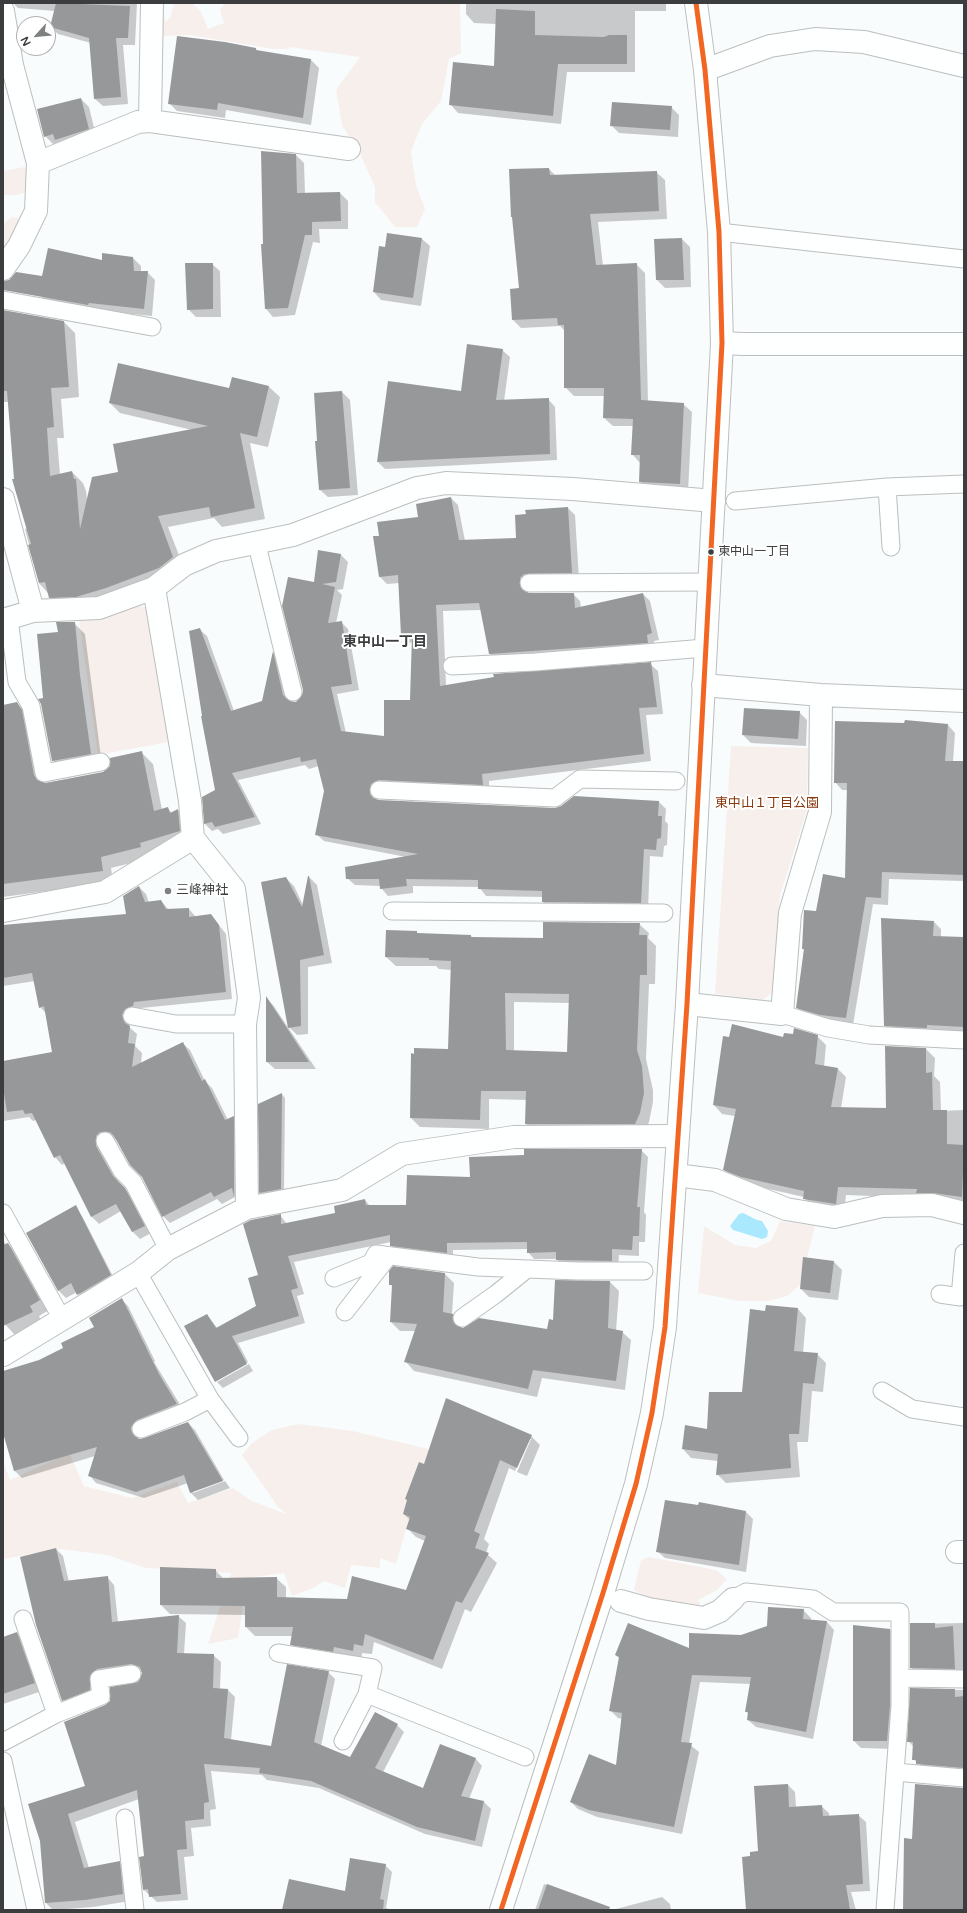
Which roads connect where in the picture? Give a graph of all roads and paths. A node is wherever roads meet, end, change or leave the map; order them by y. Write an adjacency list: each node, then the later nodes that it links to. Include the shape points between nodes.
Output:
1 (152, 3): 6 (main road)
2 (696, 3): 5 (main road)
3 (3, 11): 8 (main road, via 12,65)
4 (964, 66): 5 (main road, via 864,42 815,39 770,46)
5 (705, 70): 9 (main road)
6 (150, 121): 7 (main road); 8 (main road, via 138,122)
7 (349, 149)
8 (38, 163): 11 (main road, via 36,211 19,246)
9 (719, 232): 10 (lane); 14 (main road)
10 (964, 259)
11 (3, 269)
12 (3, 300): 13 (lane)
13 (152, 328)
14 (722, 343): 15 (main road); 20 (main road)
15 (964, 344)
16 (964, 484): 17 (lane)
17 (887, 487): 19 (lane); 22 (lane)
18 (3, 499): 26 (main road)
19 (735, 500)
20 (714, 501): 21 (main road, via 573,489 446,483 417,488 293,535); 23 (main road)
21 (256, 541): 25 (main road, via 216,551 184,564); 31 (lane)
22 (891, 547)
23 (709, 582): 24 (lane); 28 (main road)
24 (529, 583)
25 (154, 588): 26 (main road, via 99,608); 37 (main road, via 190,801)
26 (33, 611): 27 (main road)
27 (6, 619): 34 (lane, via 17,682 31,706 44,773)
28 (705, 648): 29 (lane); 30 (main road)
29 (452, 666)
30 (703, 685): 32 (main road); 41 (main road)
31 (293, 692)
32 (821, 695): 33 (main road); 42 (main road, via 820,812 790,913)
33 (964, 700)
34 (100, 762)
35 (676, 781): 36 (lane, via 580,779 555,798)
36 (379, 790)
37 (193, 838): 38 (main road, via 105,892); 44 (main road, via 234,889 249,998)
38 (3, 911)
39 (392, 911): 40 (lane)
40 (664, 913)
41 (687, 1004): 42 (main road); 46 (main road)
42 (782, 1014): 45 (lane, via 828,1028 869,1035)
43 (132, 1016): 44 (lane, via 176,1024)
44 (245, 1024): 49 (main road)
45 (964, 1040)
46 (677, 1136): 48 (main road); 49 (main road, via 514,1137 402,1154 342,1190)
47 (105, 1141): 52 (lane, via 122,1171 133,1182)
48 (676, 1175): 51 (main road, via 715,1180 786,1209 834,1217 882,1206 932,1205); 87 (main road, via 665,1327 652,1413 637,1477 603,1593)
49 (247, 1208): 52 (main road)
50 (3, 1213): 62 (lane)
51 (964, 1213)
52 (168, 1249): 57 (main road)
53 (964, 1254): 59 (lane, via 960,1297)
54 (389, 1255): 55 (lane, via 478,1267); 58 (lane, via 376,1254 371,1263); 60 (lane)
55 (527, 1269): 56 (lane); 61 (lane)
56 (644, 1271)
57 (138, 1273): 62 (main road); 65 (lane)
58 (334, 1278)
59 (940, 1294)
60 (345, 1312)
61 (462, 1318)
62 (62, 1319): 63 (main road)
63 (3, 1355)
64 (882, 1391): 66 (lane, via 912,1409)
65 (210, 1399): 67 (lane); 68 (lane)
66 (964, 1417)
67 (141, 1429)
68 (239, 1438)
69 (733, 1599): 70 (main road, via 720,1611 704,1618 649,1609); 74 (lane, via 746,1592 813,1599 833,1612 900,1612)
70 (621, 1601)
71 (23, 1619): 77 (lane)
72 (278, 1653): 76 (lane, via 373,1668)
73 (132, 1674): 77 (lane, via 99,1679 102,1696)
74 (900, 1678): 75 (lane); 82 (lane)
75 (964, 1679)
76 (367, 1694): 78 (lane); 80 (lane)
77 (56, 1714): 79 (lane)
78 (343, 1741)
79 (3, 1742)
80 (524, 1757)
81 (3, 1761): 85 (lane)
82 (895, 1772): 83 (lane); 88 (lane)
83 (964, 1778)
84 (125, 1818): 86 (lane)
85 (36, 1910)
86 (135, 1910)
87 (502, 1910)
88 (885, 1910)

